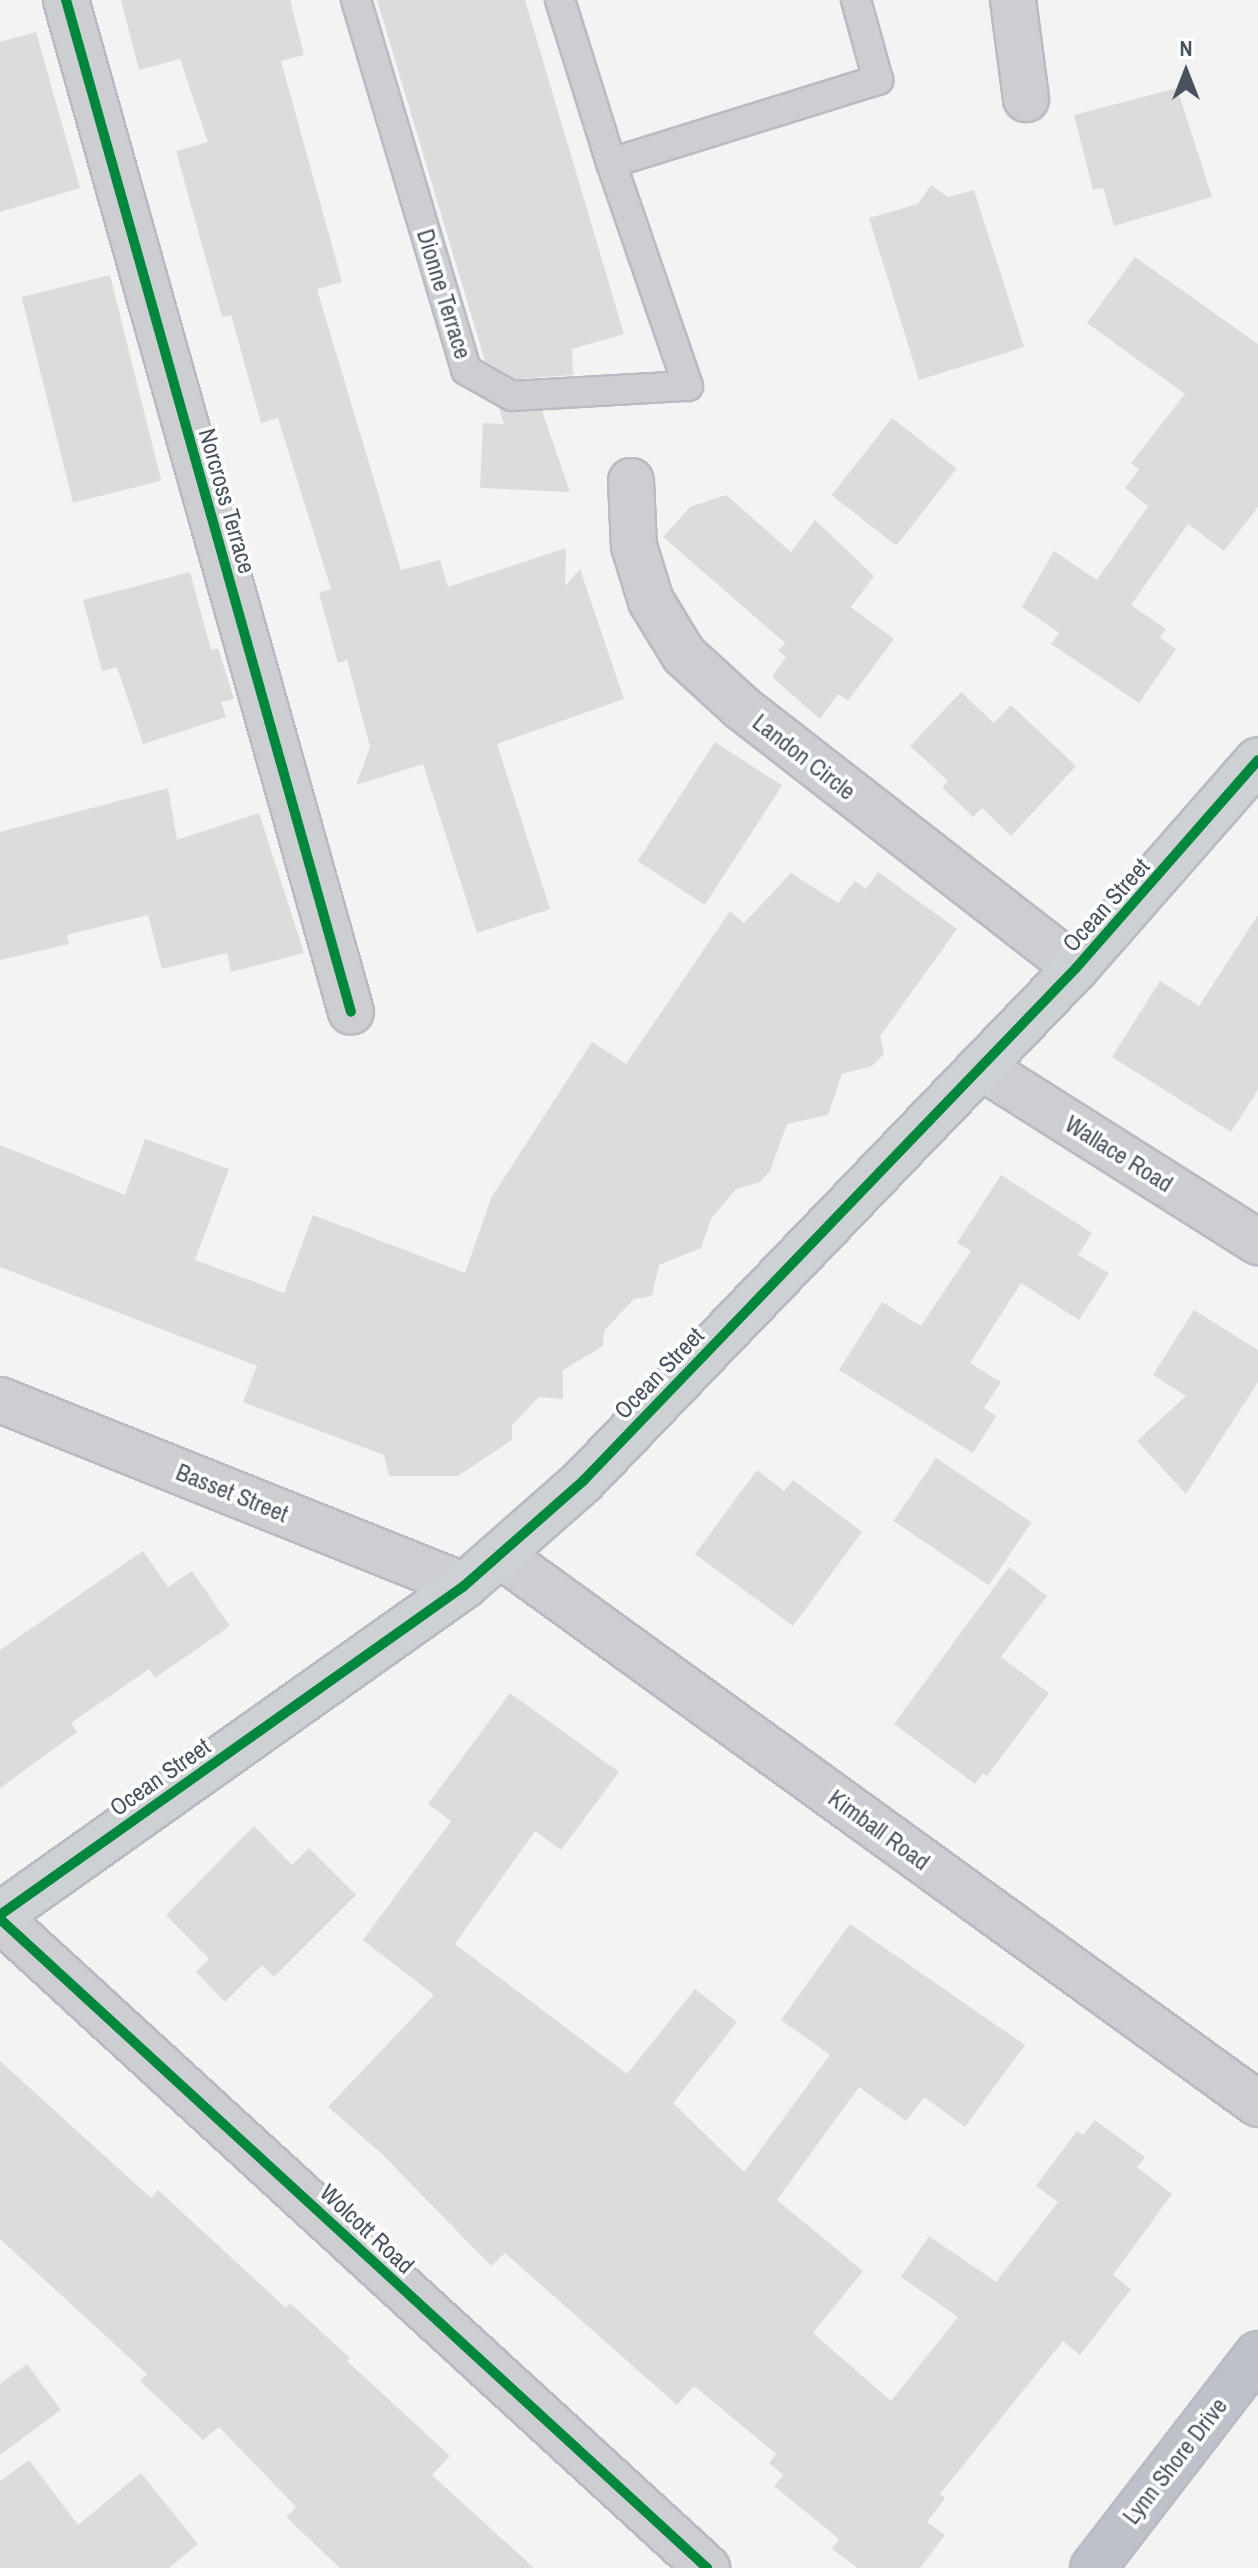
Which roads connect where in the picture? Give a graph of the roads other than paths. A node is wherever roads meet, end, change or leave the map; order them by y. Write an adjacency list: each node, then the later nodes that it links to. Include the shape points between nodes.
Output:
1 (66, 0): 11 (street, Norcross Terrace)
2 (356, 0): 7 (lane, Dionne Terrace, via 466,370 512,396 688,386)
3 (560, 0): 7 (lane)
4 (856, 0): 7 (lane, via 878,80)
5 (1013, 0): 6 (street)
6 (1026, 99)
7 (611, 163)
8 (631, 481): 10 (street, Landon Circle, via 634,546 646,587 684,655 742,708)
9 (1258, 760): 10 (street, Ocean Street)
10 (1076, 968): 12 (street, Ocean Street)
11 (351, 1012)
12 (981, 1067): 13 (street, Wallace Road); 15 (street, Ocean Street, via 583,1481)
13 (1258, 1242)
14 (0, 1400): 16 (street, Basset Street)
15 (500, 1555): 16 (street, Ocean Street); 18 (street, Kimball Road)
16 (464, 1586): 17 (street, Ocean Street)
17 (0, 1917): 20 (street, Wolcott Road)
18 (1258, 2104)
19 (1258, 2354): 21 (highway, Lynn Shore Drive)
20 (707, 2568)
21 (1093, 2568)

